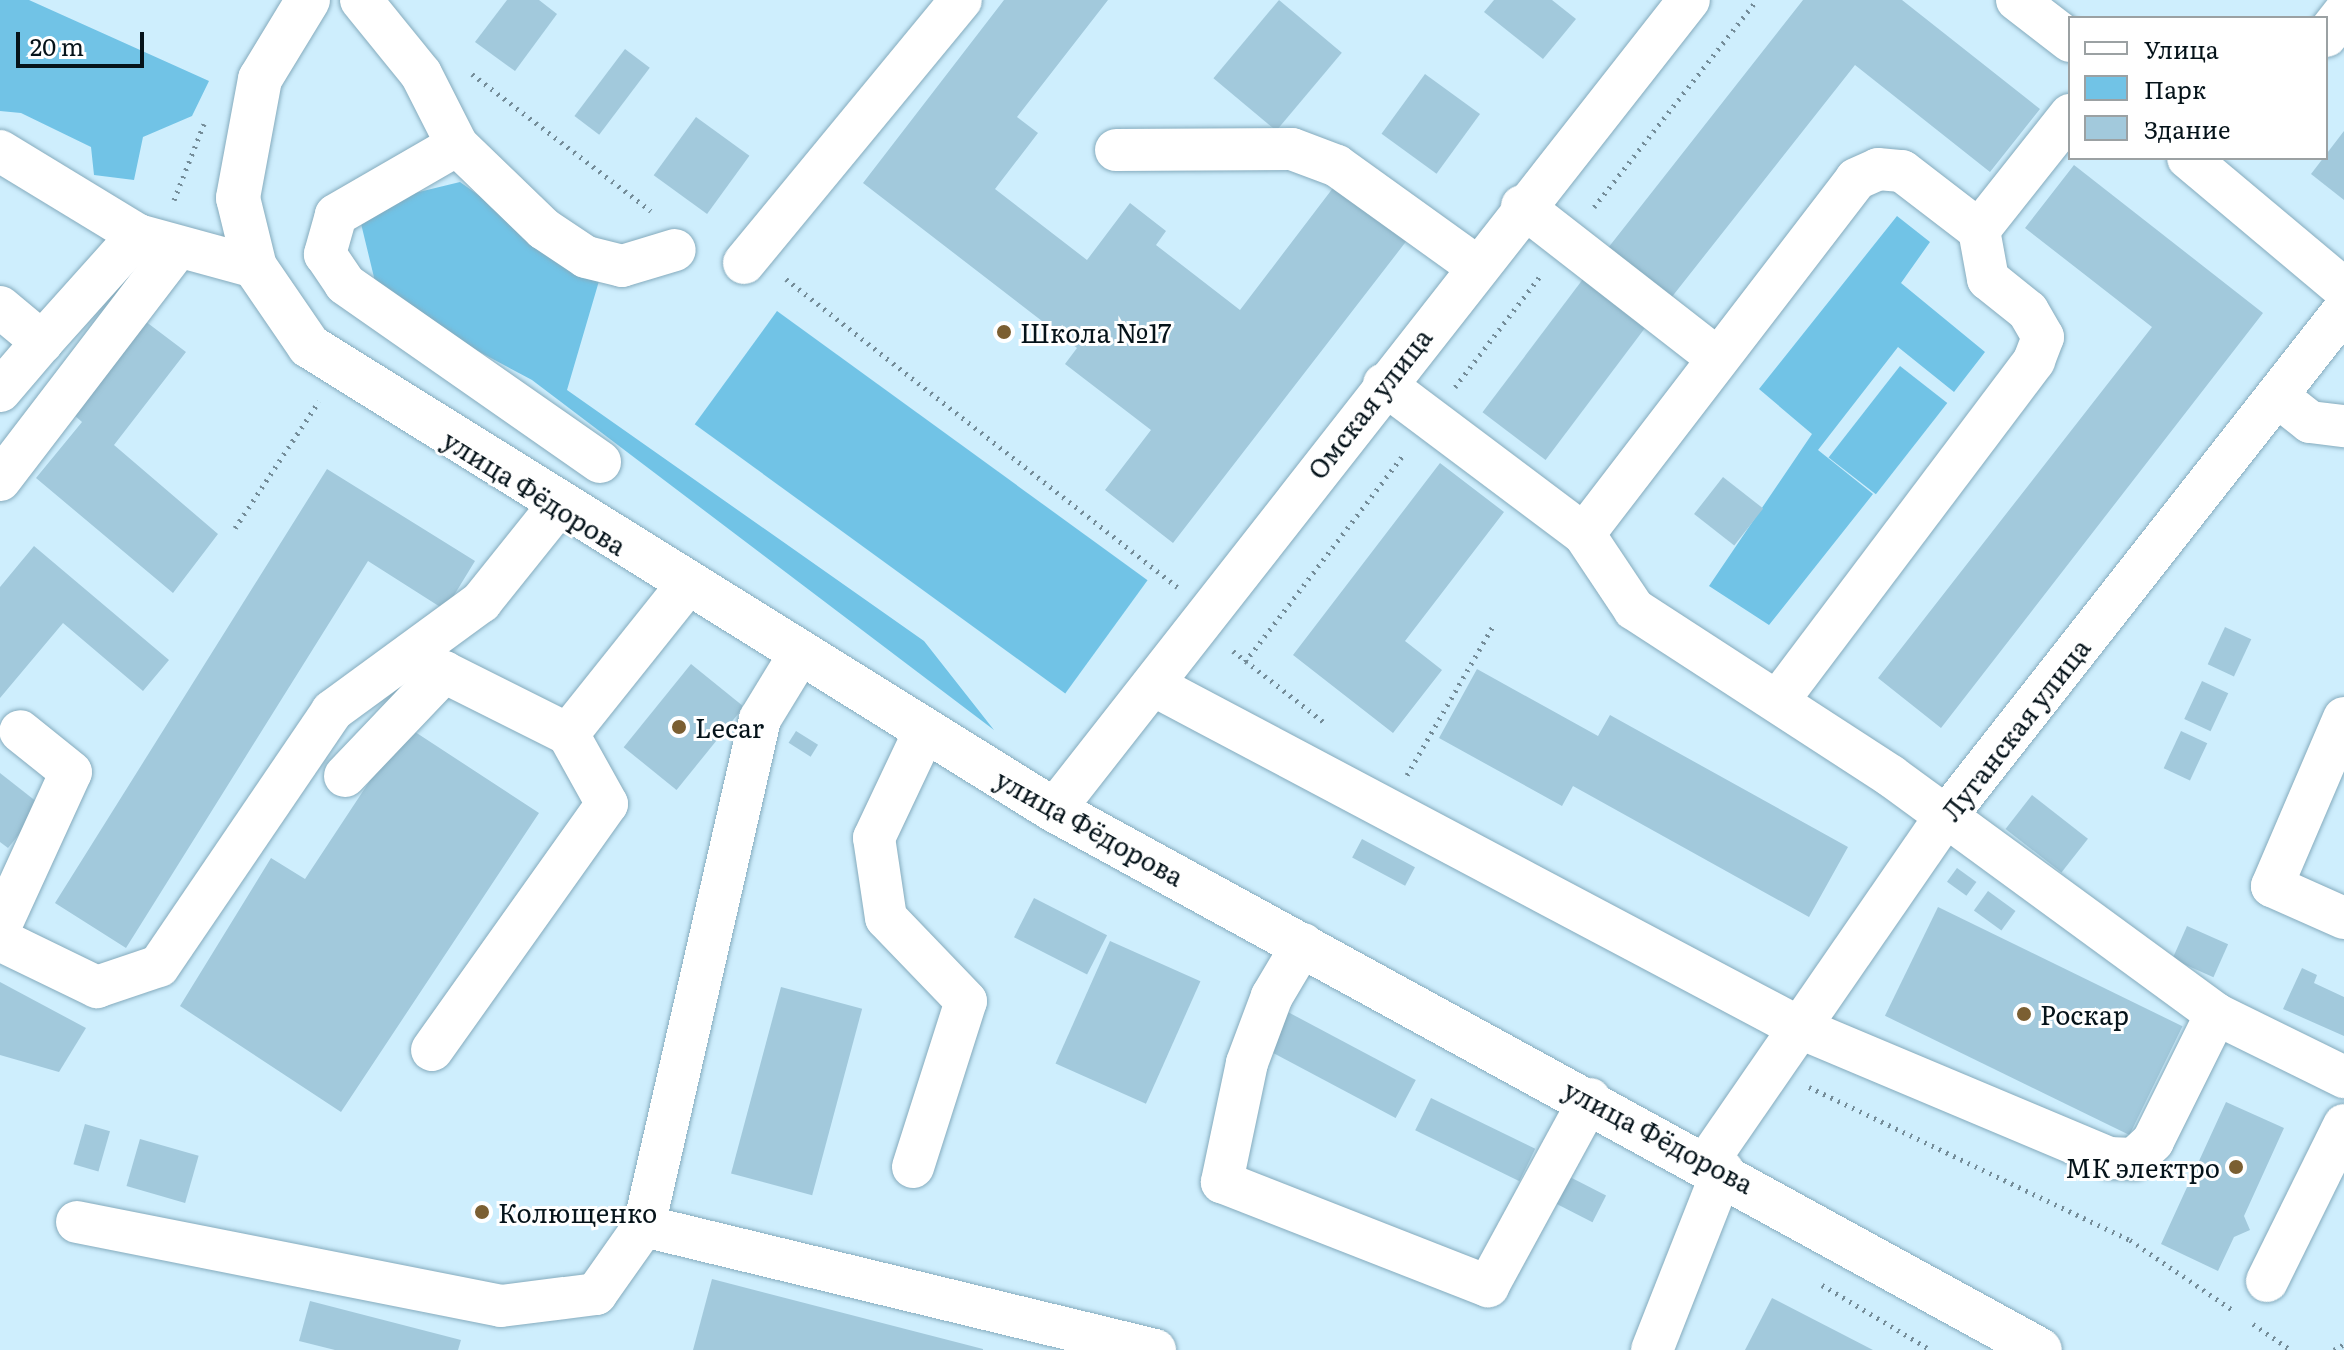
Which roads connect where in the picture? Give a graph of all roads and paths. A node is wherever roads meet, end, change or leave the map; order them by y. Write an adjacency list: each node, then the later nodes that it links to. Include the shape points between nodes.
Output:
1 (308, 0): 24 (main road, улица Фёдорова, via 260,79 238,198)
2 (361, 0): 12 (street, via 421,74)
3 (961, 0): 22 (street)
4 (1689, 0): 16 (street, Омская улица)
5 (1757, 0): 20 (path)
6 (2017, 0): 9 (street)
7 (2344, 13): 8 (street)
8 (2328, 33)
9 (2068, 39)
10 (464, 68): 19 (path)
11 (2068, 118): 17 (street)
12 (457, 145): 19 (street, via 496,190 586,257 622,266); 36 (street, via 336,215 325,254 345,284)
13 (1116, 150): 23 (street, via 1292,149 1337,166)
14 (0, 151): 18 (street)
15 (2210, 166): 25 (street)
16 (1522, 206): 20 (street); 23 (street, Омская улица)
17 (1979, 230): 29 (street, via 1902,171 1878,169 1856,179); 47 (street, via 1988,279 2028,311 2043,337 2034,361)
18 (138, 235): 21 (street); 28 (street)
19 (670, 236)
20 (1567, 241): 29 (street); 34 (path)
21 (178, 247): 24 (street); 37 (street)
22 (744, 263): 42 (path, via 780,274 1186,594)
23 (1476, 266): 31 (street, Омская улица)
24 (255, 267): 30 (main road, улица Фёдорова, via 286,320)
25 (2344, 289)
26 (0, 307): 28 (street)
27 (2344, 310): 33 (street, Луганская улица)
28 (42, 342): 32 (street)
29 (1716, 357): 40 (street)
30 (340, 370): 38 (main road, улица Фёдорова); 39 (path)
31 (1384, 384): 34 (street); 42 (street, Омская улица)
32 (0, 391)
33 (2277, 396): 35 (street, via 2310,422); 58 (street, Луганская улица)
34 (1431, 418): 40 (street); 45 (path)
35 (2344, 426)
36 (600, 462)
37 (0, 480)
38 (558, 506): 41 (main road, улица Фёдорова); 61 (street, via 481,602 332,711 159,966 97,987)
39 (235, 528)
40 (1584, 534): 47 (street, via 1634,609)
41 (686, 586): 44 (main road, улица Фёдорова); 51 (street)
42 (1203, 620): 45 (path); 46 (street, Омская улица)
43 (1493, 626): 53 (path)
44 (799, 655): 50 (main road, улица Фёдорова); 73 (street, via 760,719)
45 (1245, 662): 52 (path)
46 (1153, 685): 57 (street, Омская улица); 64 (street)
47 (1779, 700): 58 (street)
48 (2344, 718): 59 (street, via 2272,886)
49 (20, 731): 60 (street, via 71,772)
50 (924, 732): 57 (main road, улица Фёдорова); 71 (street, via 874,838 886,918 966,1001)
51 (568, 734): 55 (street, via 444,672); 65 (street, via 607,804)
52 (1342, 734)
53 (1433, 734)
54 (1396, 764): 56 (path)
55 (345, 776)
56 (1423, 779)
57 (1054, 810): 62 (main road, улица Фёдорова)
58 (1944, 819): 63 (street); 64 (street, Луганская улица)
59 (2344, 918)
60 (0, 927)
61 (0, 940)
62 (1303, 944): 68 (main road, улица Фёдорова); 68 (street, via 1272,996 1247,1063 1222,1182 1488,1286)
63 (2216, 1014): 64 (street, via 2153,1141 2134,1159 2109,1158); 67 (street)
64 (1800, 1028): 66 (street, Луганская улица)
65 (432, 1050)
66 (1771, 1069): 70 (street, Луганская улица); 79 (path, via 2130,1240)
67 (2344, 1077)
68 (1590, 1099): 70 (main road, улица Фёдорова)
69 (2344, 1125): 74 (street)
70 (1715, 1166): 77 (street, Луганская улица); 78 (main road, улица Фёдорова)
71 (913, 1167)
72 (77, 1222): 73 (street, via 501,1306 596,1294)
73 (644, 1226): 76 (street)
74 (2267, 1281)
75 (2344, 1344): 80 (path)
76 (1155, 1350)
77 (1652, 1350)
78 (2040, 1350)
79 (2291, 1350)
80 (2334, 1350)

